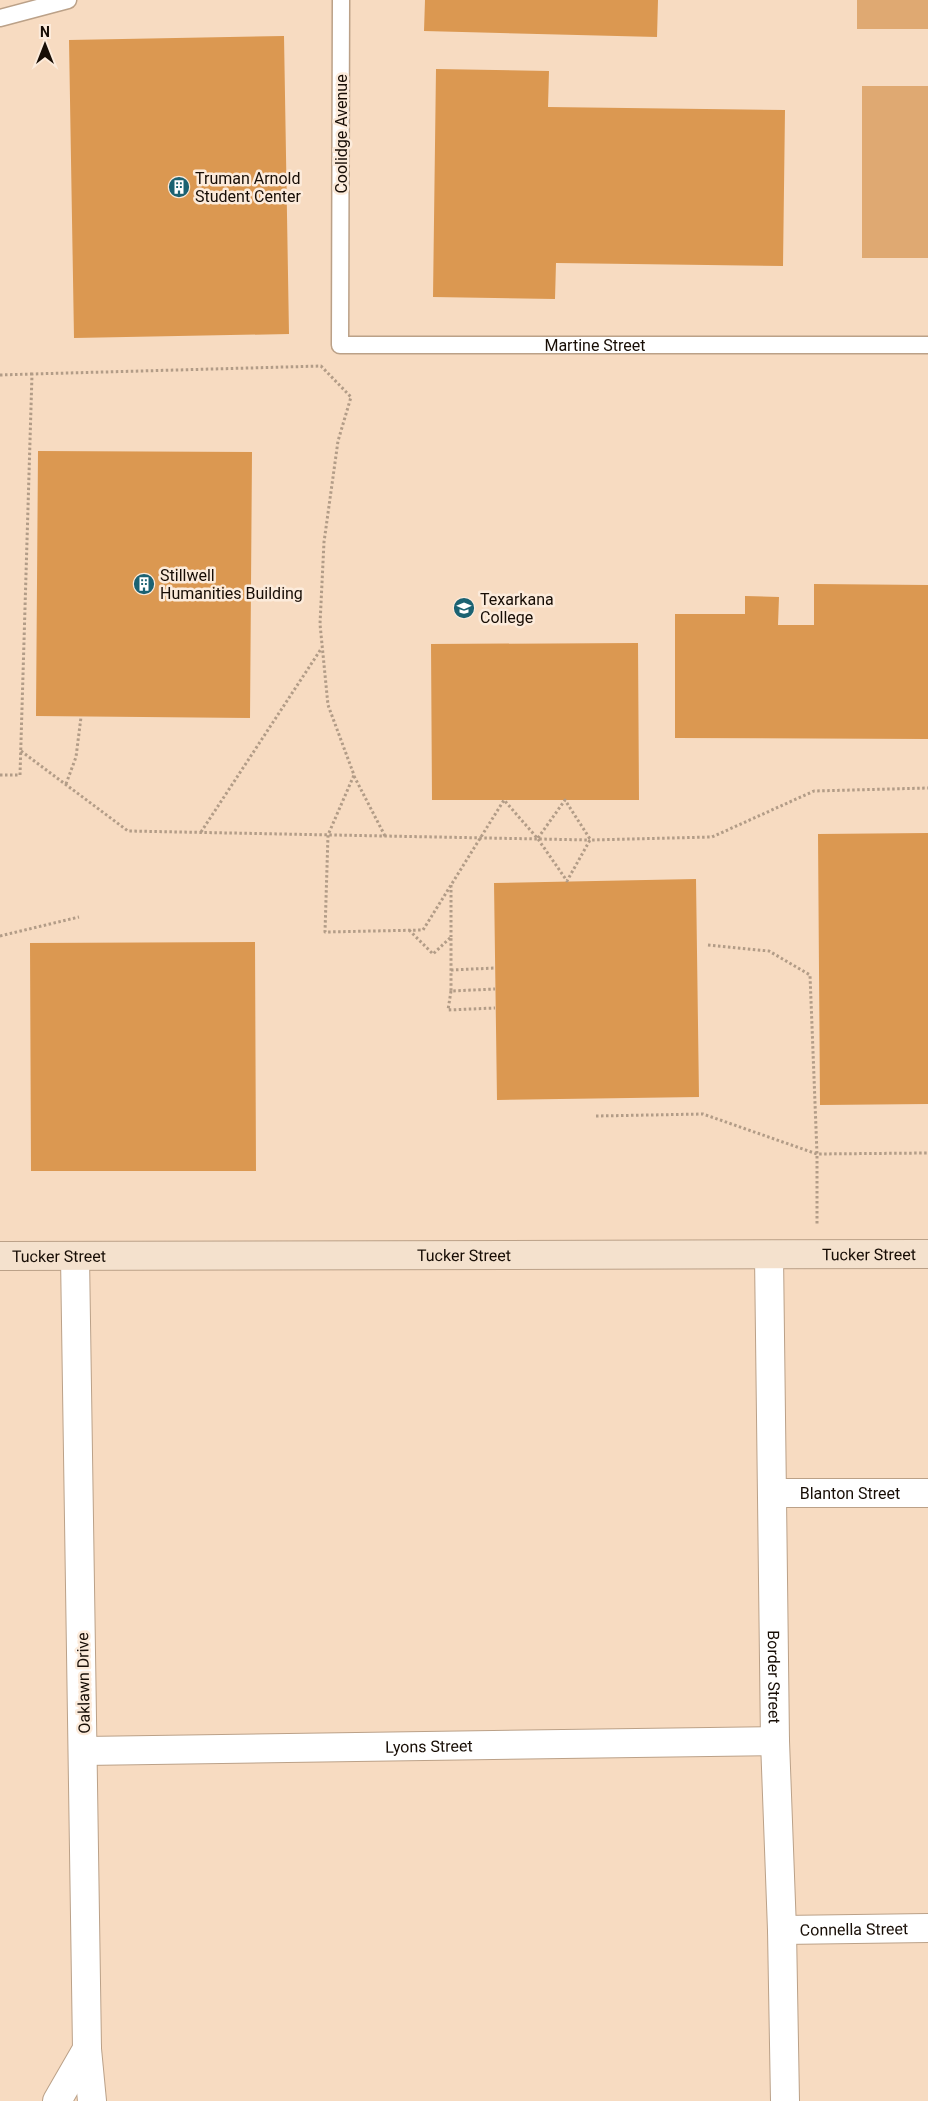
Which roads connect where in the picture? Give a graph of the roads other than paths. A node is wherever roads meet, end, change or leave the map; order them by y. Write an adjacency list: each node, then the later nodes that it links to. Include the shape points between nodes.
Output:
1 (68, 0): 3 (lane)
2 (341, 0): 4 (lane, Coolidge Avenue)
3 (0, 18)
4 (341, 267): 5 (lane, Martine Street, via 340,345)
5 (928, 345)
6 (928, 1254): 7 (street, Tucker Street)
7 (769, 1255): 9 (street, Tucker Street); 10 (street, Border Street)
8 (0, 1256): 9 (street, Tucker Street)
9 (75, 1256): 13 (street, Oaklawn Drive)
10 (772, 1492): 11 (street, Blanton Street); 12 (street, Border Street)
11 (928, 1493)
12 (775, 1741): 13 (street, Lyons Street); 15 (street, Border Street)
13 (84, 1752): 16 (street, Oaklawn Drive)
14 (928, 1928): 15 (street, Connella Street)
15 (782, 1930): 19 (street, Border Street)
16 (87, 2049): 17 (street); 18 (street, Oaklawn Drive)
17 (57, 2101)
18 (92, 2101)
19 (785, 2101)

